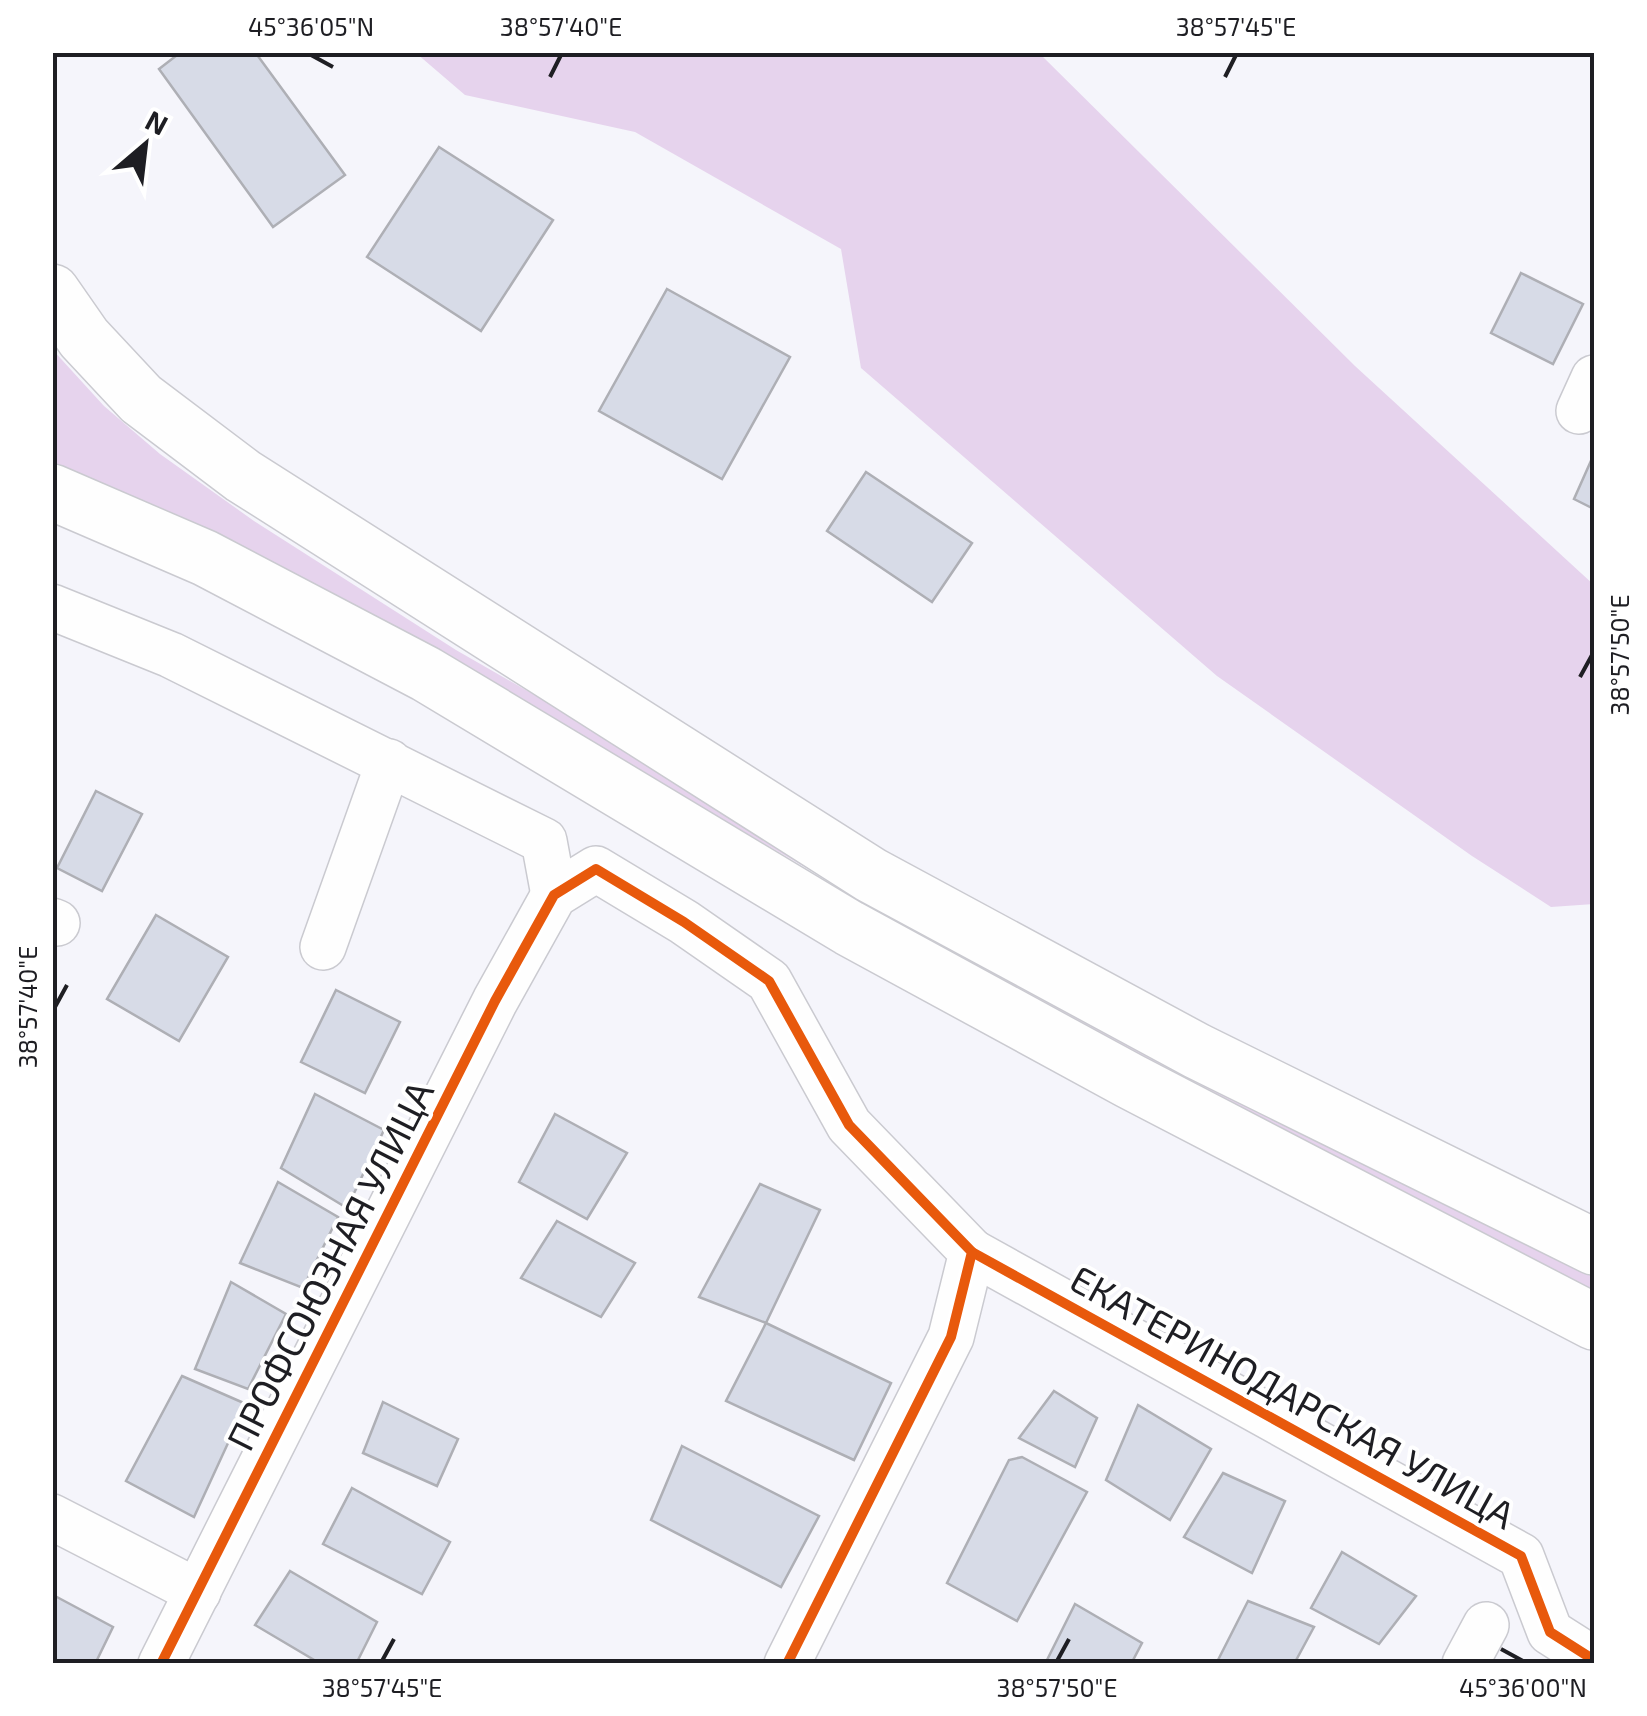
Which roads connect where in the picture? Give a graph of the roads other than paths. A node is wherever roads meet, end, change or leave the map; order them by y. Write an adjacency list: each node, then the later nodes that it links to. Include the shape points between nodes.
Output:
1 (52, 292): 7 (main road, via 141,399 244,476 854,864 1197,1051)
2 (52, 492): 9 (main road, via 205,558 426,674 849,928)
3 (52, 607): 4 (street, via 171,656)
4 (389, 762): 5 (street, via 544,841); 6 (street)
5 (554, 895): 8 (street, ЕКАТЕРИНОДАРСКАЯ УЛИЦА, via 596,869 768,981 849,1125); 11 (street, ПРОФСОЮЗНАЯ УЛИЦА)
6 (323, 946)
7 (1594, 1247)
8 (972, 1252): 12 (street, ЕКАТЕРИНОДАРСКАЯ УЛИЦА, via 1521,1556 1550,1632); 14 (street, via 951,1337)
9 (1594, 1322)
10 (52, 1516): 11 (street)
11 (198, 1592): 13 (street, ПРОФСОЮЗНАЯ УЛИЦА)
12 (1594, 1660)
13 (161, 1664)
14 (787, 1664)

